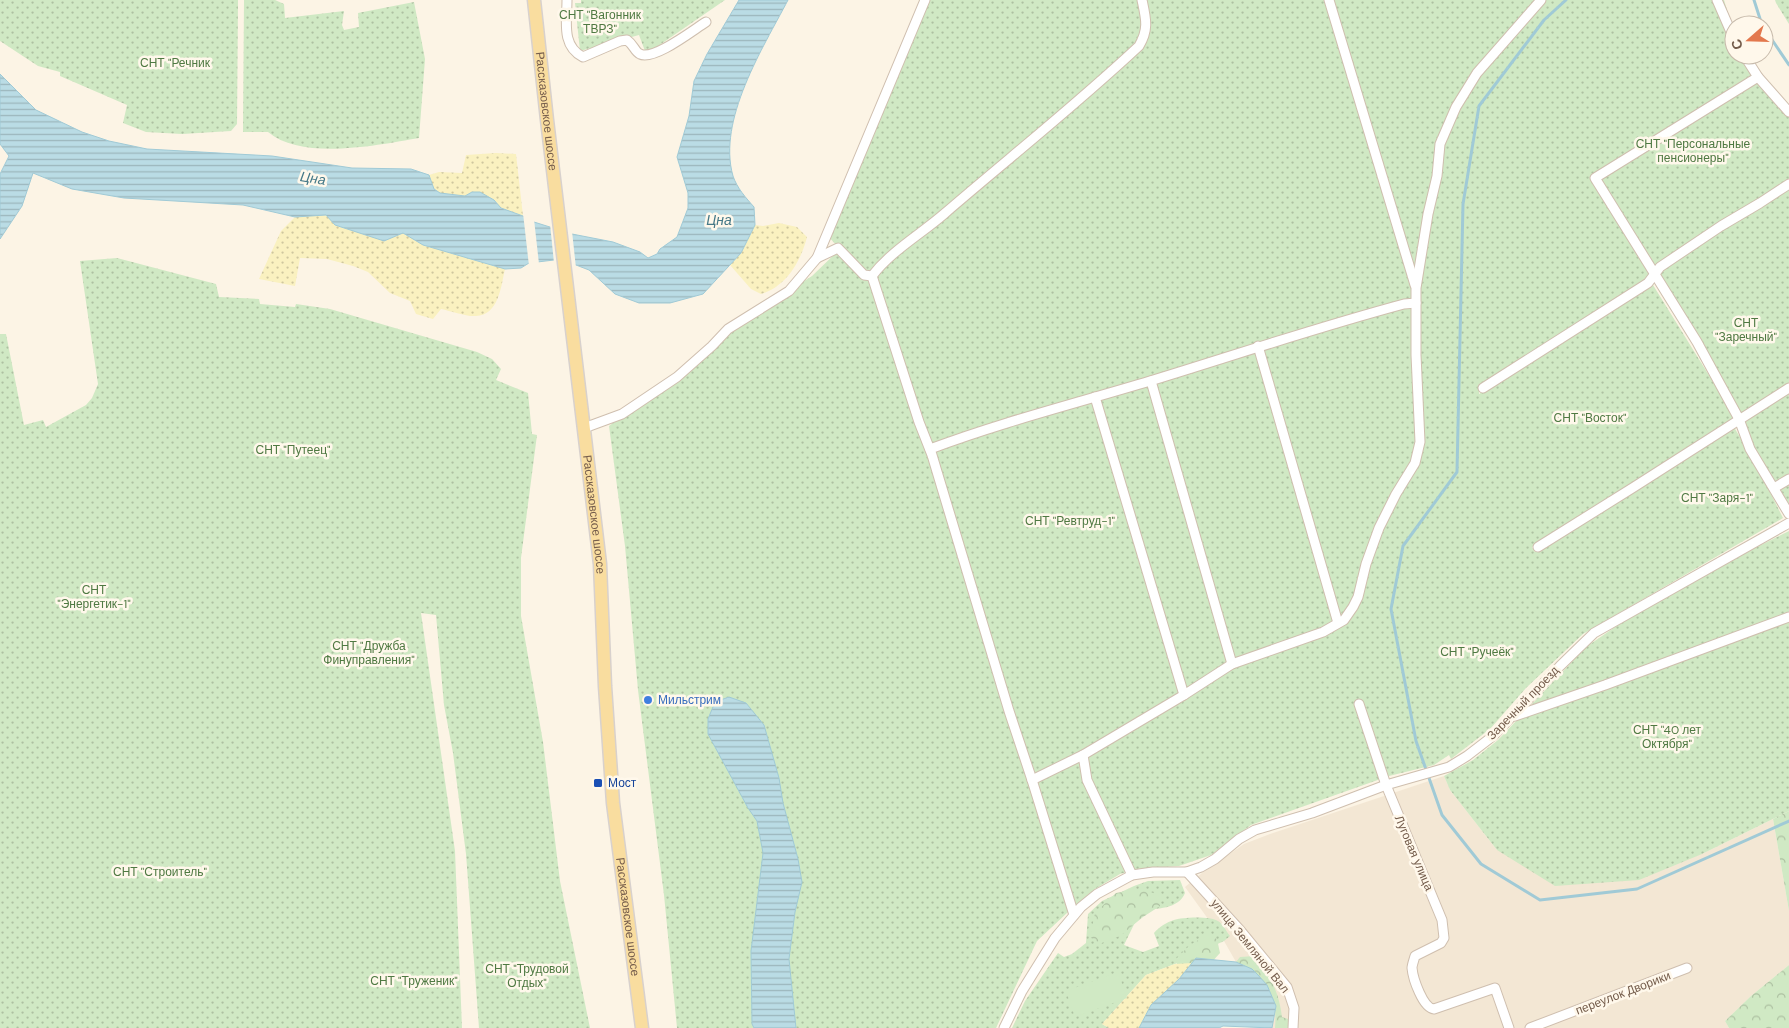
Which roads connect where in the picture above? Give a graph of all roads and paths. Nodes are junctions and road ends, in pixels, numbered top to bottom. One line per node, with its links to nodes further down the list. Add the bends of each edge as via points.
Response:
1 (534, 0): 25 (main road, Рассказовское шоссе)
2 (567, 0): 9 (street, via 568,44 583,57 626,40 641,55 649,56)
3 (925, 0): 14 (street)
4 (1142, 0): 16 (street, via 1146,22 1145,36 1139,46 1078,102 878,267)
5 (1329, 0): 17 (street)
6 (1541, 0): 17 (street, via 1477,73 1456,107 1440,144)
7 (1717, 0): 8 (street)
8 (1724, 16)
9 (706, 22)
10 (1750, 65): 11 (street)
11 (1758, 77): 12 (street); 15 (street, via 1595,178)
12 (1789, 112)
13 (1789, 184): 15 (street, via 1660,267)
14 (817, 258): 16 (street, via 838,248 864,275); 25 (street, via 789,291 728,328 677,376 622,414)
15 (1655, 275): 21 (street, via 1648,283); 24 (street, via 1697,342)
16 (872, 276): 26 (street)
17 (1416, 288): 18 (street)
18 (1416, 303): 19 (street); 33 (street, via 1420,442 1415,463 1379,528 1358,597 1349,614)
19 (1258, 346): 20 (street); 33 (street)
20 (1151, 381): 23 (street); 34 (street)
21 (1482, 388)
22 (1789, 388): 24 (street)
23 (1095, 397): 26 (street); 35 (street)
24 (1739, 419): 28 (street, via 1750,449); 31 (street)
25 (584, 428): 45 (main road, Рассказовское шоссе, via 600,564 614,803)
26 (930, 449): 39 (street)
27 (1789, 479): 28 (street)
28 (1774, 488): 29 (street)
29 (1789, 514)
30 (1789, 523): 37 (street, Заречный проезд, via 1594,633)
31 (1538, 547)
32 (1789, 617): 37 (street)
33 (1338, 623): 34 (street, via 1323,632)
34 (1232, 664): 35 (street)
35 (1184, 695): 38 (street)
36 (1360, 704): 40 (street, Луговая улица)
37 (1513, 717): 40 (street, Заречный проезд, via 1493,736 1449,767)
38 (1083, 755): 39 (street); 42 (street, via 1087,780)
39 (1032, 780): 43 (street)
40 (1386, 785): 41 (street, Заречный проезд, via 1255,830 1215,860); 48 (street, Луговая улица, via 1442,920 1444,938 1415,956 1412,968 1426,1005 1434,1009 1444,1007 1495,988)
41 (1187, 872): 42 (street); 47 (street, улица Земляной Вал, via 1287,987 1294,1008)
42 (1132, 875): 43 (street, via 1097,894)
43 (1074, 915): 46 (street, via 1039,962)
44 (1687, 968): 49 (street, переулок Дворики)
45 (642, 1028)
46 (1004, 1028)
47 (1294, 1028)
48 (1509, 1028)
49 (1530, 1028)

